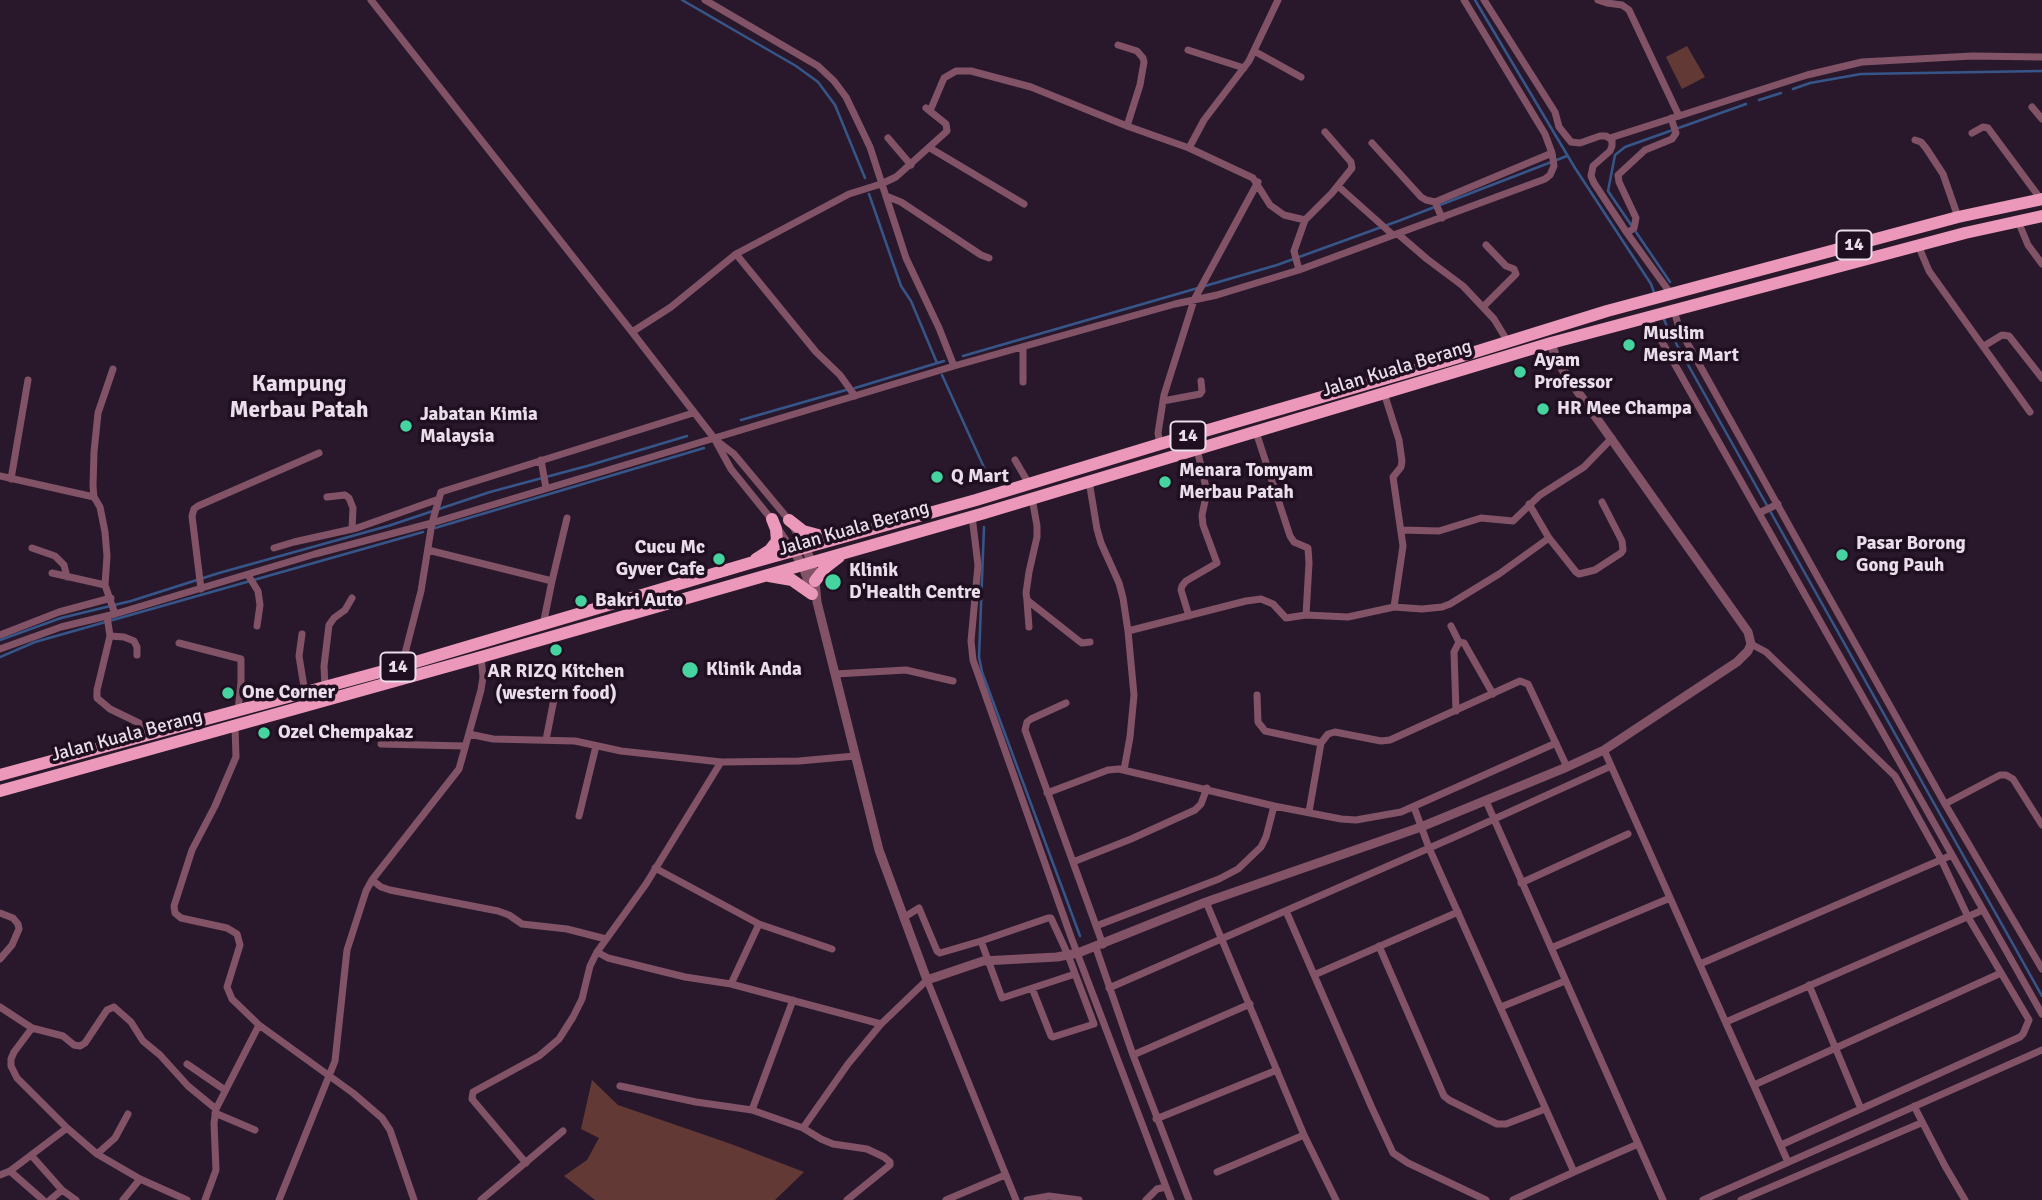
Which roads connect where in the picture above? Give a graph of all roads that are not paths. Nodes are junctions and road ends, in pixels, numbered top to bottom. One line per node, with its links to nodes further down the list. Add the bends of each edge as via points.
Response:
1 (371, 0): 55 (street)
2 (705, 0): 31 (street, via 818,66 834,81 870,147)
3 (1278, 0): 10 (street)
4 (1465, 0): 20 (street)
5 (1495, 0): 7 (street)
6 (1598, 0): 16 (street, via 1629,10)
7 (1485, 2): 18 (street, via 1555,112)
8 (1118, 45): 17 (street, via 1137,51 1144,62)
9 (1188, 50): 12 (street)
10 (1255, 51): 12 (street); 13 (street)
11 (2042, 58): 16 (street, via 1972,56 1862,62 1807,75)
12 (1244, 68): 27 (street, via 1203,120)
13 (1301, 77)
14 (2032, 107): 15 (street)
15 (2042, 119)
16 (1675, 123): 23 (street); 43 (street, via 1672,139 1645,150 1618,175 1635,213)
17 (1127, 126): 26 (street, via 1052,94 956,71 944,78 928,110 947,127); 27 (street)
18 (1558, 127): 20 (street); 23 (street, via 1571,142 1600,135)
19 (1325, 132): 32 (street, via 1352,165)
20 (1547, 133): 28 (street)
21 (1972, 133): 33 (street, via 1988,128)
22 (888, 138): 29 (street)
23 (1610, 138): 43 (street, via 1611,149 1593,166 1591,176)
24 (1915, 140): 39 (street, via 1943,174)
25 (1372, 143): 35 (street, via 1421,197)
26 (930, 148): 29 (street); 36 (street)
27 (1189, 148): 30 (street)
28 (1553, 153): 35 (street); 37 (street, via 1554,166 1545,179)
29 (911, 165): 31 (street)
30 (1258, 183): 40 (street, via 1270,205 1284,215); 51 (street)
31 (881, 184): 34 (street); 46 (street, via 849,194)
32 (1338, 186): 40 (street); 42 (street)
33 (2040, 195): 39 (highway, Jalan Kuala Berang / 14)
34 (886, 196): 47 (street); 60 (street, via 905,258)
35 (1436, 203): 37 (street)
36 (1024, 204)
37 (1442, 215): 42 (street)
38 (2042, 216): 41 (highway, Jalan Kuala Berang / 14)
39 (1958, 217): 50 (highway, Jalan Kuala Berang / 14)
40 (1305, 220): 49 (street, via 1294,251)
41 (2018, 221): 45 (highway, Jalan Kuala Berang / 14); 48 (street)
42 (1390, 231): 49 (street); 52 (street, via 1463,286)
43 (1630, 231): 50 (street)
44 (1486, 245): 52 (street, via 1516,274)
45 (1918, 245): 53 (highway, Jalan Kuala Berang / 14); 59 (street, via 1929,271)
46 (736, 254): 55 (street); 69 (street)
47 (989, 258)
48 (2042, 264)
49 (1298, 268): 51 (street)
50 (1668, 294): 56 (highway, Jalan Kuala Berang / 14)
51 (1195, 298): 58 (street); 70 (street)
52 (1483, 307): 56 (street)
53 (1673, 310): 54 (highway, Jalan Kuala Berang / 14); 92 (street)
54 (1651, 316): 57 (highway, Jalan Kuala Berang / 14); 93 (street)
55 (632, 332): 72 (street)
56 (1508, 342): 64 (highway, Jalan Kuala Berang / 14)
57 (1551, 343): 67 (highway, Jalan Kuala Berang / 14); 75 (street, via 1566,375)
58 (1023, 346): 60 (street); 65 (street)
59 (1984, 346): 62 (street, via 2007,334); 71 (street)
60 (954, 366): 69 (street)
61 (113, 369): 87 (street, via 97,421)
62 (2042, 378)
63 (28, 380): 82 (street)
64 (1377, 381): 67 (highway, via 1392,382); 76 (highway, Jalan Kuala Berang / 14)
65 (1023, 382)
66 (1201, 382): 70 (street, via 1200,394)
67 (1398, 389): 68 (highway, Jalan Kuala Berang / 14)
68 (1384, 393): 73 (highway, Jalan Kuala Berang / 14); 99 (street, via 1402,452 1402,464 1392,481)
69 (855, 396): 74 (street)
70 (1163, 401): 76 (street)
71 (2030, 412)
72 (693, 413): 74 (street); 79 (street)
73 (1256, 432): 77 (highway, Jalan Kuala Berang / 14); 124 (street, via 1290,537 1307,548)
74 (714, 438): 85 (street); 97 (street, via 731,469); 98 (street, via 734,454)
75 (1612, 438): 91 (street, via 1584,467); 136 (street, via 1748,632)
76 (1160, 444): 84 (highway, Jalan Kuala Berang / 14)
77 (1197, 449): 83 (highway, Jalan Kuala Berang / 14); 123 (street, via 1207,492 1203,525 1217,563 1182,586)
78 (319, 453): 117 (street, via 196,508 192,516)
79 (541, 460): 85 (street); 89 (street, via 444,491)
80 (1015, 460): 84 (street)
81 (0, 476): 82 (street)
82 (10, 479): 87 (street)
83 (1089, 481): 88 (highway, Jalan Kuala Berang / 14); 130 (street, via 1097,529 1123,598)
84 (1029, 484): 103 (highway, Jalan Kuala Berang / 14)
85 (545, 486): 96 (street)
86 (327, 496): 100 (street, via 349,498)
87 (94, 497): 116 (street, via 106,531)
88 (1032, 498): 94 (highway, Jalan Kuala Berang / 14); 121 (street, via 1037,537)
89 (438, 501): 96 (street); 100 (street)
90 (1602, 502): 101 (street, via 1624,546 1621,553 1595,570 1579,574)
91 (1529, 504): 99 (street, via 1511,521 1480,518 1438,531); 101 (street)
92 (1776, 505): 93 (street); 174 (street)
93 (1761, 512): 184 (street)
94 (972, 516): 107 (highway, Jalan Kuala Berang / 14); 208 (street, via 978,565 973,660)
95 (567, 518): 115 (street)
96 (433, 519): 100 (street); 106 (street)
97 (772, 519): 109 (street); 110 (highway, via 777,541)
98 (789, 520): 103 (highway, via 803,531); 109 (street)
99 (1401, 530): 122 (street, via 1403,552)
100 (358, 534): 102 (street); 108 (street)
101 (1549, 538): 122 (street, via 1450,604)
102 (313, 540): 105 (street); 108 (street)
103 (838, 540): 109 (highway, Jalan Kuala Berang / 14)
104 (32, 548): 113 (street, via 55,556)
105 (274, 548)
106 (428, 550): 115 (street); 140 (street)
107 (852, 551): 109 (highway, Jalan Kuala Berang / 14); 118 (highway, via 831,562)
108 (315, 553): 114 (street)
109 (803, 556): 110 (highway, Jalan Kuala Berang / 14); 112 (highway, Jalan Kuala Berang / 14); 118 (street)
110 (750, 563): 126 (highway, Jalan Kuala Berang / 14)
111 (52, 573): 113 (street)
112 (760, 576): 118 (highway, via 792,580); 139 (highway, Jalan Kuala Berang / 14)
113 (68, 578): 116 (street)
114 (251, 579): 117 (street); 127 (street, via 260,605)
115 (552, 581): 126 (street)
116 (105, 585): 120 (street)
117 (201, 586): 125 (street)
118 (815, 592): 141 (street)
119 (352, 597): 143 (street, via 329,625)
120 (111, 600): 125 (street); 132 (street, via 59,611)
121 (1027, 600): 129 (street); 133 (street, via 1079,641)
122 (1394, 607): 124 (street, via 1348,617)
123 (1189, 615): 124 (street, via 1261,599 1286,618); 130 (street)
124 (1306, 615)
125 (110, 621): 137 (street, via 61,627); 138 (street, via 124,638 134,641); 153 (street, via 97,698)
126 (542, 625): 140 (highway, Jalan Kuala Berang / 14)
127 (257, 626)
128 (1451, 626): 134 (street)
129 (1029, 627)
130 (1128, 631): 167 (street, via 1134,695)
131 (302, 634): 144 (street, via 299,656)
132 (0, 635)
133 (1090, 642)
134 (1459, 642): 146 (street, via 1464,643); 149 (street, via 1454,652)
135 (179, 643): 150 (street, via 241,659)
136 (1751, 645): 161 (street, via 1744,657); 185 (street, via 1766,652 1895,776)
137 (0, 649)
138 (137, 655)
139 (481, 657): 151 (highway, Jalan Kuala Berang / 14); 152 (street, via 481,690)
140 (402, 666): 143 (highway, Jalan Kuala Berang / 14)
141 (835, 674): 142 (street, via 898,670); 162 (street)
142 (953, 681)
143 (325, 687): 144 (highway, Jalan Kuala Berang / 14)
144 (305, 693): 150 (highway, Jalan Kuala Berang / 14)
145 (555, 694): 154 (street)
146 (1493, 694): 149 (street); 156 (street, via 1526,682)
147 (1257, 695): 155 (street, via 1258,722 1265,730)
148 (1066, 703): 172 (street, via 1025,726)
149 (1456, 711): 155 (street, via 1390,740 1335,732)
150 (238, 712): 153 (highway, Jalan Kuala Berang / 14)
151 (235, 726): 160 (highway, Jalan Kuala Berang / 14); 229 (street, via 237,751 232,769 192,850 174,906 181,918 237,934 240,946 227,987 232,999)
152 (469, 734): 154 (street, via 493,740); 158 (street)
153 (151, 735): 160 (highway, via 152,743); 166 (highway, Jalan Kuala Berang / 14)
154 (546, 740): 159 (street)
155 (1321, 743): 177 (street)
156 (1556, 743): 165 (street); 176 (street)
157 (381, 744): 158 (street)
158 (464, 746): 188 (street, via 453,777)
159 (596, 746): 163 (street); 178 (street)
160 (161, 747): 168 (highway, Jalan Kuala Berang / 14)
161 (1604, 750): 164 (street); 165 (street)
162 (855, 755): 163 (street); 197 (street, via 879,850)
163 (721, 762): 187 (street)
164 (1611, 766): 179 (street); 190 (street)
165 (1567, 767): 173 (street)
166 (20, 770): 168 (highway, via 63,764); 169 (highway, Jalan Kuala Berang / 14)
167 (1124, 770): 170 (street); 172 (street, via 1108,770)
168 (74, 771): 171 (highway, Jalan Kuala Berang / 14)
169 (0, 775)
170 (1207, 788): 175 (street); 186 (street, via 1195,810)
171 (0, 791)
172 (1048, 793): 186 (street)
173 (1486, 801): 179 (street); 181 (street)
174 (1945, 804): 180 (street, via 2006,775); 212 (street)
175 (1274, 806): 177 (street); 199 (street, via 1261,847 1238,869)
176 (1413, 807): 177 (street, via 1349,820); 181 (street)
177 (1309, 812)
178 (579, 816)
179 (1493, 820): 183 (street); 189 (street)
180 (2042, 825)
181 (1421, 827): 183 (street); 191 (street)
182 (1628, 834): 189 (street)
183 (1429, 848): 193 (street); 194 (street)
184 (1952, 855): 185 (street); 192 (street)
185 (1941, 859): 196 (street); 211 (street)
186 (1073, 862): 199 (street)
187 (656, 868): 198 (street); 201 (street)
188 (372, 880): 201 (street, via 391,890); 236 (street, via 347,950 335,1061)
189 (1521, 883): 205 (street)
190 (1670, 898): 205 (street); 211 (street)
191 (1206, 902): 200 (street); 203 (street)
192 (1983, 910): 196 (street); 226 (street)
193 (1286, 911): 200 (street); 215 (street)
194 (1458, 912): 204 (street); 225 (street)
195 (0, 913): 209 (street, via 13,918 19,929)
196 (1968, 916): 213 (street); 219 (street)
197 (903, 918): 202 (street, via 919,908 939,952); 216 (street)
198 (758, 924): 206 (street); 218 (street)
199 (1096, 926): 203 (street)
200 (1221, 938): 221 (street); 223 (street)
201 (606, 939): 207 (street)
202 (981, 941): 208 (street, via 1048,918); 210 (street)
203 (1099, 946): 208 (street); 221 (street)
204 (1379, 946): 215 (street); 242 (street, via 1444,1096 1497,1124)
205 (1551, 948): 217 (street)
206 (832, 949)
207 (597, 952): 218 (street, via 685,977); 258 (street, via 582,999 559,1039 539,1056 473,1092 472,1099)
208 (1073, 954): 210 (street); 214 (street); 265 (street)
209 (0, 959)
210 (987, 960): 216 (street); 220 (street, via 1002,998)
211 (1700, 964): 227 (street)
212 (2042, 969)
213 (2001, 973): 231 (street); 241 (street, via 2029,1020 2023,1034)
214 (1075, 974): 220 (street); 220 (street, via 1094,1024 1056,1038 1051,1036)
215 (1314, 975): 285 (street, via 1393,1153)
216 (927, 980): 228 (street); 263 (street)
217 (1565, 981): 225 (street); 253 (street)
218 (731, 984): 222 (street)
219 (1809, 985): 227 (street); 231 (street)
220 (1032, 988)
221 (1109, 988): 233 (street)
222 (793, 1000): 228 (street); 243 (street)
223 (1250, 1004): 233 (street); 235 (street)
224 (0, 1007): 230 (street)
225 (1501, 1007): 242 (street)
226 (2042, 1014)
227 (1726, 1022): 237 (street)
228 (881, 1024): 249 (street)
229 (259, 1025): 236 (street); 239 (street)
230 (32, 1028): 244 (street, via 80,1046 114,1007); 248 (street, via 11,1059 13,1073)
231 (1835, 1048): 237 (street); 241 (street)
232 (2042, 1049): 240 (street)
233 (1133, 1055): 246 (street)
234 (187, 1064): 239 (street)
235 (1277, 1070): 246 (street); 252 (street)
236 (329, 1076): 273 (street); 274 (street, via 382,1118)
237 (1754, 1085): 254 (street)
238 (620, 1086): 243 (street)
239 (225, 1090): 244 (street)
240 (1914, 1106): 247 (street); 257 (street)
241 (1861, 1108): 254 (street)
242 (1545, 1109): 261 (street)
243 (752, 1110): 249 (street)
244 (215, 1111): 250 (street); 272 (street, via 216,1170)
245 (128, 1114): 256 (street, via 115,1138)
246 (1157, 1119): 283 (street)
247 (1921, 1123): 289 (street); 290 (street)
248 (67, 1128): 255 (street); 256 (street)
249 (803, 1128): 276 (street, via 833,1144 867,1149 891,1162)
250 (256, 1130)
251 (563, 1131): 258 (street)
252 (1304, 1135): 260 (street); 284 (street)
253 (1638, 1144): 261 (street); 287 (street)
254 (1781, 1145): 257 (street)
255 (31, 1154): 259 (street); 266 (street)
256 (97, 1154): 264 (street)
257 (1788, 1162): 288 (street)
258 (526, 1163): 275 (street)
259 (10, 1171): 262 (street); 267 (street)
260 (1217, 1172)
261 (1574, 1172): 286 (street)
262 (0, 1175)
263 (1005, 1175): 277 (street); 278 (street)
264 (140, 1179): 270 (street); 271 (street)
265 (1166, 1187): 281 (street); 282 (street)
266 (62, 1190): 268 (street); 269 (street)
267 (43, 1200)
268 (50, 1200)
269 (76, 1200)
270 (123, 1200)
271 (187, 1200)
272 (205, 1200)
273 (279, 1200)
274 (414, 1200)
275 (481, 1200)
276 (847, 1200)
277 (946, 1200)
278 (1016, 1200)
279 (1027, 1200): 280 (street, via 1049,1196)
280 (1079, 1200)
281 (1146, 1200)
282 (1171, 1200)
283 (1189, 1200)
284 (1336, 1200)
285 (1486, 1200)
286 (1513, 1200)
287 (1663, 1200)
288 (1703, 1200)
289 (1741, 1200)
290 (1965, 1200)

